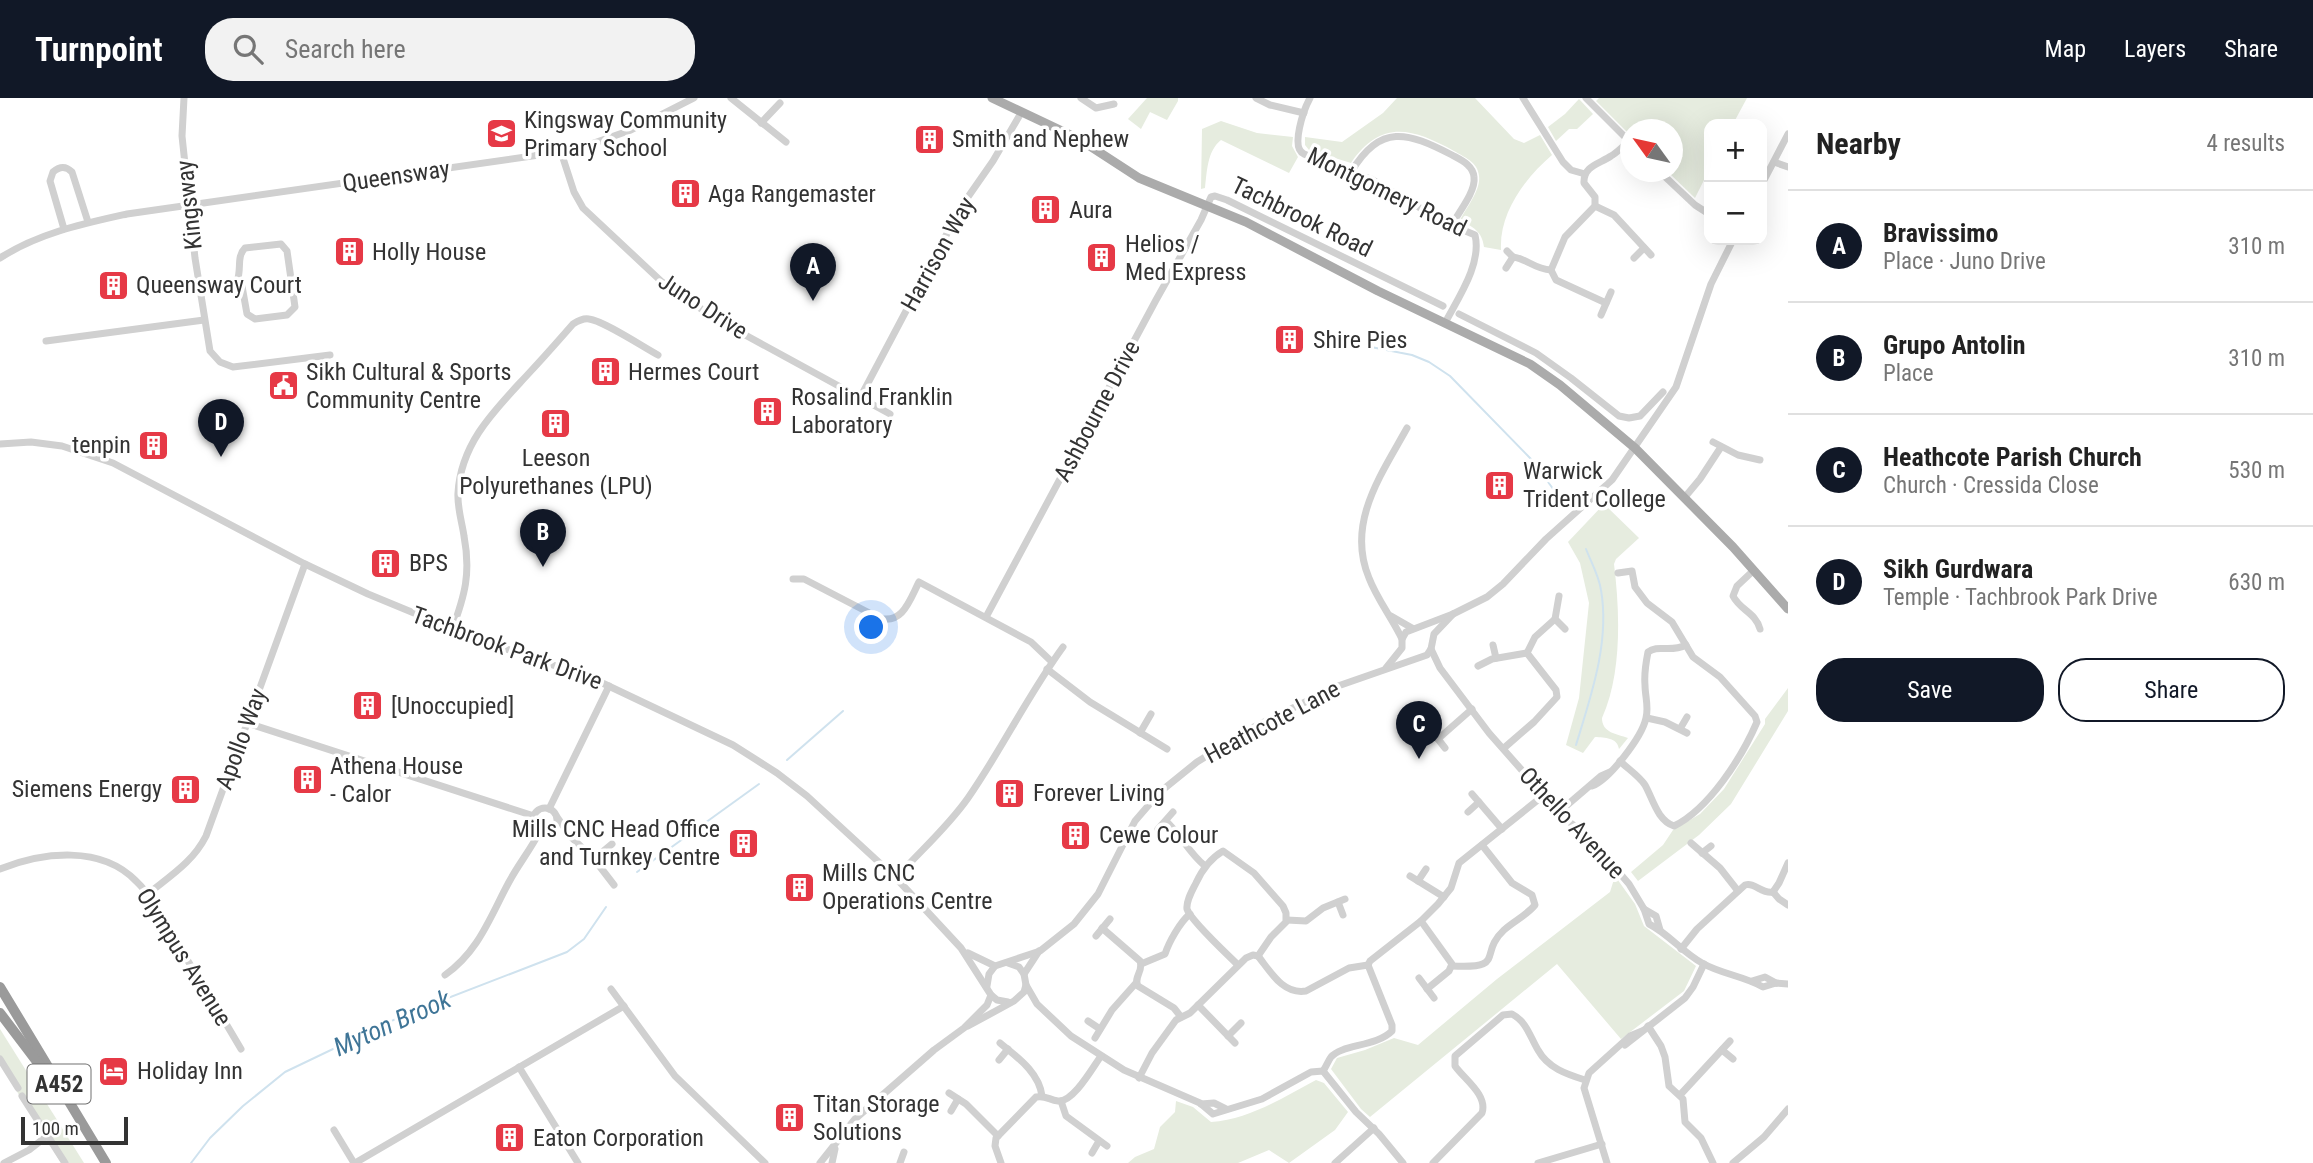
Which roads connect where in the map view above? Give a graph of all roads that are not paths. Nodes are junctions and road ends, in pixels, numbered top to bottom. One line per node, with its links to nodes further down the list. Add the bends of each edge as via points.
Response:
1 (184, 98): 26 (street, Kingsway, via 181,130)
2 (694, 98): 19 (street, Queensway, via 609,139)
3 (731, 98): 14 (street)
4 (992, 98): 12 (main road, Tachbrook Road)
5 (1080, 98): 11 (street, via 1096,108)
6 (1256, 98): 13 (street)
7 (1310, 98): 13 (street, Montgomery Road)
8 (1523, 98): 23 (street, via 1563,162)
9 (1586, 98): 15 (street)
10 (780, 103): 14 (street)
11 (1114, 104)
12 (1021, 113): 27 (main road, Tachbrook Road, via 1079,139 1139,178); 57 (street, Harrison Way, via 961,208)
13 (1304, 113): 22 (street, Montgomery Road, via 1297,142 1300,152)
14 (761, 123): 17 (street)
15 (1620, 132)
16 (1788, 134): 20 (street)
17 (786, 142)
18 (1620, 150): 23 (street)
19 (561, 152): 26 (street, Queensway); 57 (street, Juno Drive, via 583,208 662,282 716,319)
20 (1774, 162): 21 (street); 25 (street)
21 (1788, 167)
22 (1351, 172): 31 (street, Montgomery Road); 31 (street, via 1370,147 1397,136 1420,139 1455,157 1471,167 1474,182)
23 (1585, 174): 28 (street, via 1584,183 1595,197)
24 (1671, 182): 29 (street)
25 (1763, 182)
26 (189, 204): 30 (street, Queensway); 42 (street, Kingsway)
27 (1208, 205): 40 (street, Tachbrook Road, via 1213,196 1227,200); 43 (main road, Tachbrook Road); 75 (street, Ashbourne Drive)
28 (1595, 206): 34 (street, via 1615,215); 39 (street, via 1565,237)
29 (1704, 211)
30 (88, 222): 32 (street, Queensway); 32 (street, via 72,172 60,168 50,181)
31 (1451, 226): 50 (street, Montgomery Road, via 1473,233 1476,242 1472,268)
32 (64, 229): 36 (street, Queensway)
33 (1730, 245): 63 (street, via 1711,284 1676,387)
34 (1644, 248): 35 (street); 37 (street)
35 (1651, 255)
36 (0, 258)
37 (1634, 258)
38 (1506, 268): 39 (street, via 1510,254 1536,268)
39 (1551, 270): 45 (street, via 1556,280)
40 (1384, 278): 43 (street, Tachbrook Road); 46 (street, Tachbrook Road)
41 (237, 281): 41 (street, via 252,318 287,315 295,307 288,251 281,244 242,250); 42 (street)
42 (199, 286): 49 (street, Kingsway)
43 (1377, 291): 50 (main road, Tachbrook Road)
44 (1611, 292): 45 (street)
45 (1606, 303): 48 (street)
46 (1437, 306)
47 (1459, 314): 52 (street)
48 (1601, 315)
49 (204, 320): 51 (street); 53 (street, Kingsway, via 210,352 228,366)
50 (1445, 323): 55 (main road, Tachbrook Road)
51 (46, 341)
52 (1522, 345): 55 (street); 56 (street, via 1616,415 1634,422)
53 (330, 355)
54 (658, 355): 81 (street, via 599,323 580,320 486,419 465,457 459,481 467,578)
55 (1516, 356): 63 (main road, Tachbrook Road, via 1561,386)
56 (1663, 392)
57 (860, 398): 58 (street, Juno Drive)
58 (890, 414)
59 (1407, 428): 74 (street, via 1368,501 1361,532 1369,579)
60 (1713, 442): 62 (street)
61 (0, 444): 66 (street, Tachbrook Park Drive, via 62,446 113,463)
62 (1721, 447): 64 (street); 65 (street)
63 (1635, 448): 65 (main road, Tachbrook Road); 73 (street, via 1606,487 1503,584 1480,602)
64 (1760, 460)
65 (1685, 497): 67 (main road, Tachbrook Road)
66 (304, 564): 81 (street, Tachbrook Park Drive); 100 (street, Apollo Way)
67 (1754, 570): 71 (main road, Tachbrook Road); 77 (street, via 1733,596)
68 (1618, 573): 85 (street, via 1631,567 1637,591 1672,622)
69 (793, 579): 75 (street, via 804,579 886,620 901,614 919,582)
70 (1559, 596): 76 (street)
71 (1788, 609)
72 (1765, 612): 77 (street)
73 (1453, 614): 78 (street); 82 (street)
74 (1391, 615): 78 (street); 83 (street)
75 (986, 617): 91 (street, via 1031,642)
76 (1555, 619): 79 (street); 88 (street, via 1535,637)
77 (1757, 620): 80 (street)
78 (1414, 628): 82 (street, via 1428,632); 83 (street, via 1406,632)
79 (1565, 629)
80 (1760, 629)
81 (452, 630): 95 (street, Tachbrook Park Drive)
82 (1432, 640): 87 (street)
83 (1402, 643): 89 (street, via 1405,654); 94 (street)
84 (1493, 645): 90 (street)
85 (1686, 645): 99 (street, via 1648,652); 109 (street, via 1697,661 1717,674 1740,699 1757,725 1713,792 1674,826 1659,812 1641,780)
86 (1063, 647): 91 (street)
87 (1431, 649): 89 (street, Heathcote Lane); 93 (street, Othello Avenue)
88 (1527, 653): 90 (street); 107 (street, via 1557,697)
89 (1419, 658): 93 (street, Othello Avenue); 94 (street, Heathcote Lane)
90 (1496, 658): 92 (street)
91 (1049, 666): 103 (street, via 1090,702); 136 (street, via 968,798)
92 (1478, 666)
93 (1440, 668): 96 (street, Othello Avenue)
94 (1385, 669): 153 (street, Heathcote Lane, via 1254,727 1184,772 1135,821 1082,915)
95 (609, 686): 113 (street); 136 (street, Tachbrook Park Drive, via 764,764 820,807)
96 (1472, 709): 105 (street); 107 (street, Othello Avenue)
97 (1151, 715): 103 (street)
98 (1687, 717): 101 (street)
99 (1647, 718): 101 (street); 109 (street)
100 (247, 723): 117 (street); 141 (street, Apollo Way, via 202,844 187,863)
101 (1679, 729): 104 (street)
102 (1430, 730): 105 (street)
103 (1140, 733): 108 (street)
104 (1687, 733)
105 (1438, 739): 106 (street)
106 (1446, 748)
107 (1504, 748): 111 (street, Othello Avenue)
108 (1167, 749)
109 (1620, 761): 116 (street)
110 (1472, 794): 112 (street)
111 (1544, 795): 116 (street, Othello Avenue); 121 (street)
112 (1479, 802): 115 (street); 121 (street)
113 (549, 808): 117 (street); 118 (street)
114 (1173, 812): 119 (street)
115 (1468, 812)
116 (1559, 812): 152 (street, Othello Avenue, via 1585,833 1629,884 1647,922)
117 (534, 816): 123 (street)
118 (557, 817): 122 (street); 124 (street)
119 (1166, 821): 120 (street); 132 (street)
120 (1158, 829)
121 (1502, 829): 127 (street)
122 (552, 830): 123 (street); 124 (street)
123 (540, 831): 163 (street, via 477,944)
124 (571, 837): 130 (street)
125 (1691, 843): 129 (street)
126 (612, 845): 130 (street)
127 (1482, 845): 142 (street, via 1457,865); 161 (street, via 1512,883 1532,895 1535,905 1503,930 1484,964)
128 (1711, 846): 129 (street)
129 (1702, 853): 139 (street)
130 (594, 859): 138 (street)
131 (1788, 863): 140 (street)
132 (1205, 866): 144 (street, via 1187,902); 147 (street, via 1226,851 1254,873 1283,906)
133 (0, 869): 141 (street, Olympus Avenue, via 66,855 91,857 126,872)
134 (1426, 869): 137 (street)
135 (1410, 876): 137 (street)
136 (896, 878): 151 (street, Tachbrook Park Drive)
137 (1418, 881): 142 (street)
138 (614, 885)
139 (1738, 891): 140 (street, via 1750,884); 152 (street)
140 (1773, 892): 143 (street)
141 (148, 894): 193 (street, Olympus Avenue)
142 (1444, 897): 148 (street)
143 (1788, 905)
144 (1190, 914): 156 (street, via 1164,954); 158 (street)
145 (1343, 915): 147 (street, via 1342,900 1306,921)
146 (1110, 919): 149 (street)
147 (1286, 920): 154 (street)
148 (1422, 922): 159 (street); 161 (street)
149 (1102, 928): 150 (street); 156 (street)
150 (1096, 936)
151 (961, 948): 160 (street, Tachbrook Park Drive); 169 (street, Tachbrook Park Drive)
152 (1681, 949): 157 (street, Othello Avenue)
153 (1040, 951): 155 (street, Heathcote Lane); 162 (street, Heathcote Lane)
154 (1258, 956): 158 (street, via 1249,956); 159 (street, via 1279,981 1300,992 1349,968)
155 (1008, 963): 160 (street); 162 (street)
156 (1142, 964): 165 (street)
157 (1704, 964): 166 (street, Othello Avenue, via 1766,988); 185 (street, via 1688,995)
158 (1238, 965): 178 (street)
159 (1368, 965): 201 (street, via 1392,1031 1334,1054)
160 (995, 967): 169 (street)
161 (1452, 967): 171 (street)
162 (1024, 974): 167 (street)
163 (445, 975)
164 (1419, 978): 171 (street)
165 (1136, 983): 181 (street); 186 (street)
166 (1788, 984)
167 (1026, 985): 173 (street); 177 (street)
168 (0, 987): 224 (highway, A452)
169 (987, 987): 172 (street)
170 (611, 989): 179 (street)
171 (1427, 989): 174 (street)
172 (991, 995): 175 (street); 184 (street)
173 (1020, 997): 175 (street); 177 (street)
174 (1434, 998)
175 (1008, 1002): 184 (street)
176 (0, 1004): 187 (highway)
177 (1037, 1004): 196 (street, via 1064,1031)
178 (1198, 1005): 181 (street); 188 (street)
179 (624, 1006): 200 (street); 230 (street, via 675,1076)
180 (0, 1013): 187 (highway, A452)
181 (1181, 1017): 202 (street)
182 (1088, 1021): 186 (street)
183 (1241, 1023): 188 (street)
184 (964, 1028): 219 (street, via 867,1108)
185 (1645, 1028): 203 (street, via 1630,1036); 206 (street, via 1661,1046 1669,1086)
186 (1100, 1029): 189 (street)
187 (16, 1034): 224 (highway, A452)
188 (1228, 1036): 192 (street)
189 (1094, 1038)
190 (1730, 1041): 195 (street)
191 (1000, 1043): 194 (street)
192 (1235, 1043)
193 (241, 1049)
194 (1008, 1049): 199 (street); 207 (street, via 1034,1076)
195 (1722, 1050): 198 (street); 206 (street)
196 (1101, 1056): 202 (street); 210 (street, via 1071,1096)
197 (0, 1059): 204 (street)
198 (1732, 1059)
199 (999, 1060)
200 (519, 1067): 228 (street); 229 (street)
201 (1323, 1072): 202 (street, via 1311,1072 1262,1099 1226,1109 1214,1103 1200,1104); 213 (street)
202 (1139, 1078)
203 (1585, 1080): 218 (street); 236 (street, via 1553,1067 1519,1018 1503,1015 1455,1056 1455,1066 1484,1107)
204 (18, 1088)
205 (949, 1093): 209 (street)
206 (1680, 1095): 239 (street, via 1685,1122 1701,1138)
207 (1042, 1096): 210 (street); 216 (street)
208 (22, 1097): 215 (street)
209 (958, 1099): 212 (street); 216 (street)
210 (1061, 1101): 217 (street, via 1066,1116)
211 (1788, 1109): 240 (street, via 1764,1138)
212 (951, 1111)
213 (1374, 1128): 234 (street); 235 (street)
214 (334, 1130): 228 (street)
215 (47, 1136): 225 (street); 227 (street)
216 (998, 1136): 233 (street, via 995,1146)
217 (1099, 1141): 220 (street); 223 (street)
218 (1602, 1144): 237 (street); 238 (street)
219 (836, 1145): 231 (street); 232 (street)
220 (1107, 1146)
221 (0, 1152): 225 (street)
222 (904, 1152): 226 (street)
223 (1092, 1153)
224 (105, 1160)
225 (6, 1162)
226 (896, 1162)
227 (65, 1163)
228 (354, 1163)
229 (578, 1163)
230 (765, 1163)
231 (820, 1163)
232 (832, 1163)
233 (1002, 1163)
234 (1335, 1163)
235 (1403, 1163)
236 (1433, 1163)
237 (1538, 1163)
238 (1607, 1163)
239 (1713, 1163)
240 (1733, 1163)

